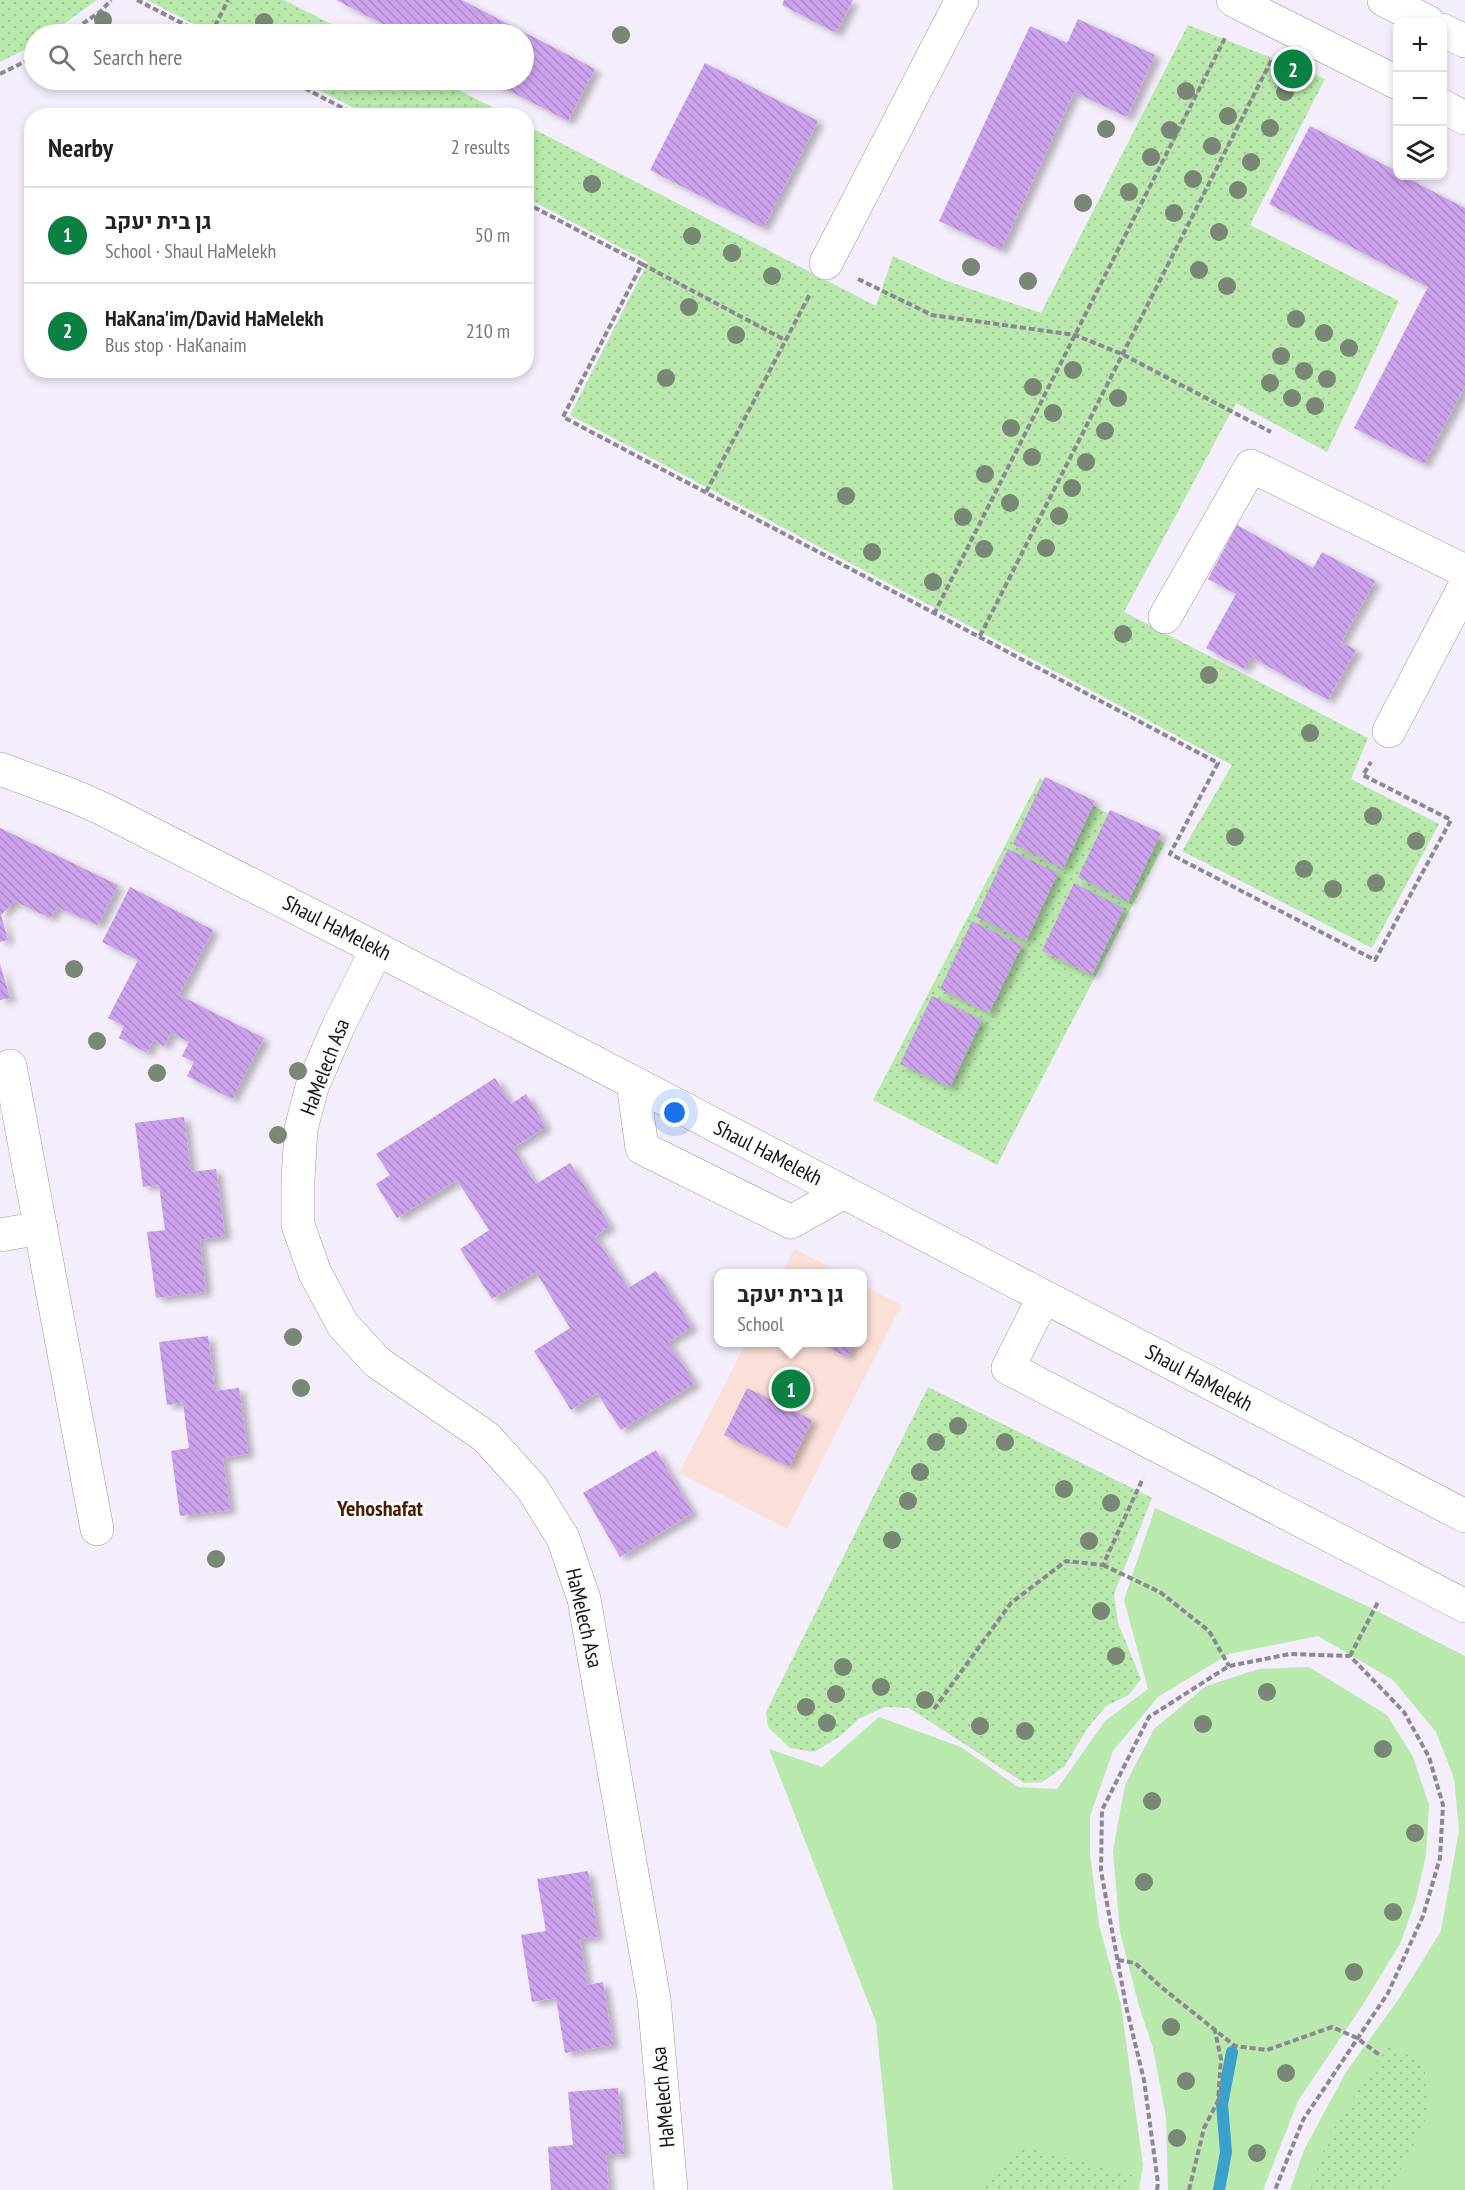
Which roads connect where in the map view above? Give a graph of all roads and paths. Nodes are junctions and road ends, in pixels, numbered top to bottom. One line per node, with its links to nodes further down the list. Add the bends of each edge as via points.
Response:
1 (111, 0): 8 (path)
2 (137, 0): 9 (path)
3 (228, 0): 10 (path)
4 (962, 0): 22 (street)
5 (1384, 0): 7 (street)
6 (1237, 2): 11 (street); 24 (path)
7 (1420, 18)
8 (82, 24)
9 (183, 24)
10 (216, 24)
11 (1287, 28): 16 (street); 26 (path)
12 (1447, 32): 13 (street)
13 (1465, 41)
14 (24, 62): 15 (path)
15 (0, 74)
16 (1393, 81)
17 (308, 90): 18 (path)
18 (343, 108)
19 (1447, 108): 20 (street)
20 (1465, 118)
21 (534, 207): 23 (path)
22 (826, 263): 24 (path, via 932,315); 25 (path)
23 (642, 264): 25 (path); 28 (path, via 563,417)
24 (1075, 335): 26 (path); 31 (path)
25 (785, 340): 28 (path)
26 (1122, 354): 27 (path); 33 (path)
27 (1278, 436)
28 (706, 492): 31 (path)
29 (1465, 571): 32 (street, via 1251,466)
30 (1465, 586): 34 (street)
31 (934, 614): 33 (path)
32 (1165, 617)
33 (980, 636): 34 (path, via 1218,763 1170,854 1375,960 1451,820 1363,775)
34 (1389, 731)
35 (0, 769): 37 (street, Shaul HaMelekh)
36 (0, 777): 37 (street, Shaul HaMelekh)
37 (35, 781): 38 (street, Shaul HaMelekh, via 103,809)
38 (377, 949): 40 (street, Shaul HaMelekh); 58 (street, HaMelech Asa, via 312,1087 301,1129 298,1225 315,1273 343,1325 377,1362 486,1437 532,1488 563,1538 584,1599 654,1999)
39 (10, 1066): 42 (street)
40 (633, 1083): 41 (street, Shaul HaMelekh); 41 (street, via 642,1148 791,1222)
41 (844, 1192): 44 (street, Shaul HaMelekh)
42 (41, 1228): 43 (street); 47 (street)
43 (0, 1235)
44 (1044, 1297): 45 (street, via 1008,1368); 46 (street, Shaul HaMelekh)
45 (1158, 1446): 48 (path); 49 (street)
46 (1465, 1516)
47 (97, 1529)
48 (1103, 1565): 52 (path, via 1160,1592 1201,1624); 53 (path, via 1066,1561 1011,1603)
49 (1394, 1569): 50 (street); 51 (path)
50 (1463, 1599)
51 (1350, 1656): 52 (path, via 1290,1654); 56 (path, via 1404,1712 1429,1757 1443,1805 1440,1858 1424,1916 1388,1993)
52 (1228, 1666): 54 (path, via 1149,1717 1102,1810 1101,1871)
53 (934, 1709)
54 (1118, 1960): 55 (path, via 1135,1963); 59 (path, via 1144,2080)
55 (1215, 2030): 56 (path, via 1235,2046 1267,2050 1332,2028); 60 (path, via 1221,2059 1218,2101 1204,2128)
56 (1357, 2037): 57 (path); 61 (path, via 1303,2120)
57 (1381, 2056)
58 (671, 2190)
59 (1157, 2190)
60 (1190, 2190)
61 (1275, 2190)

